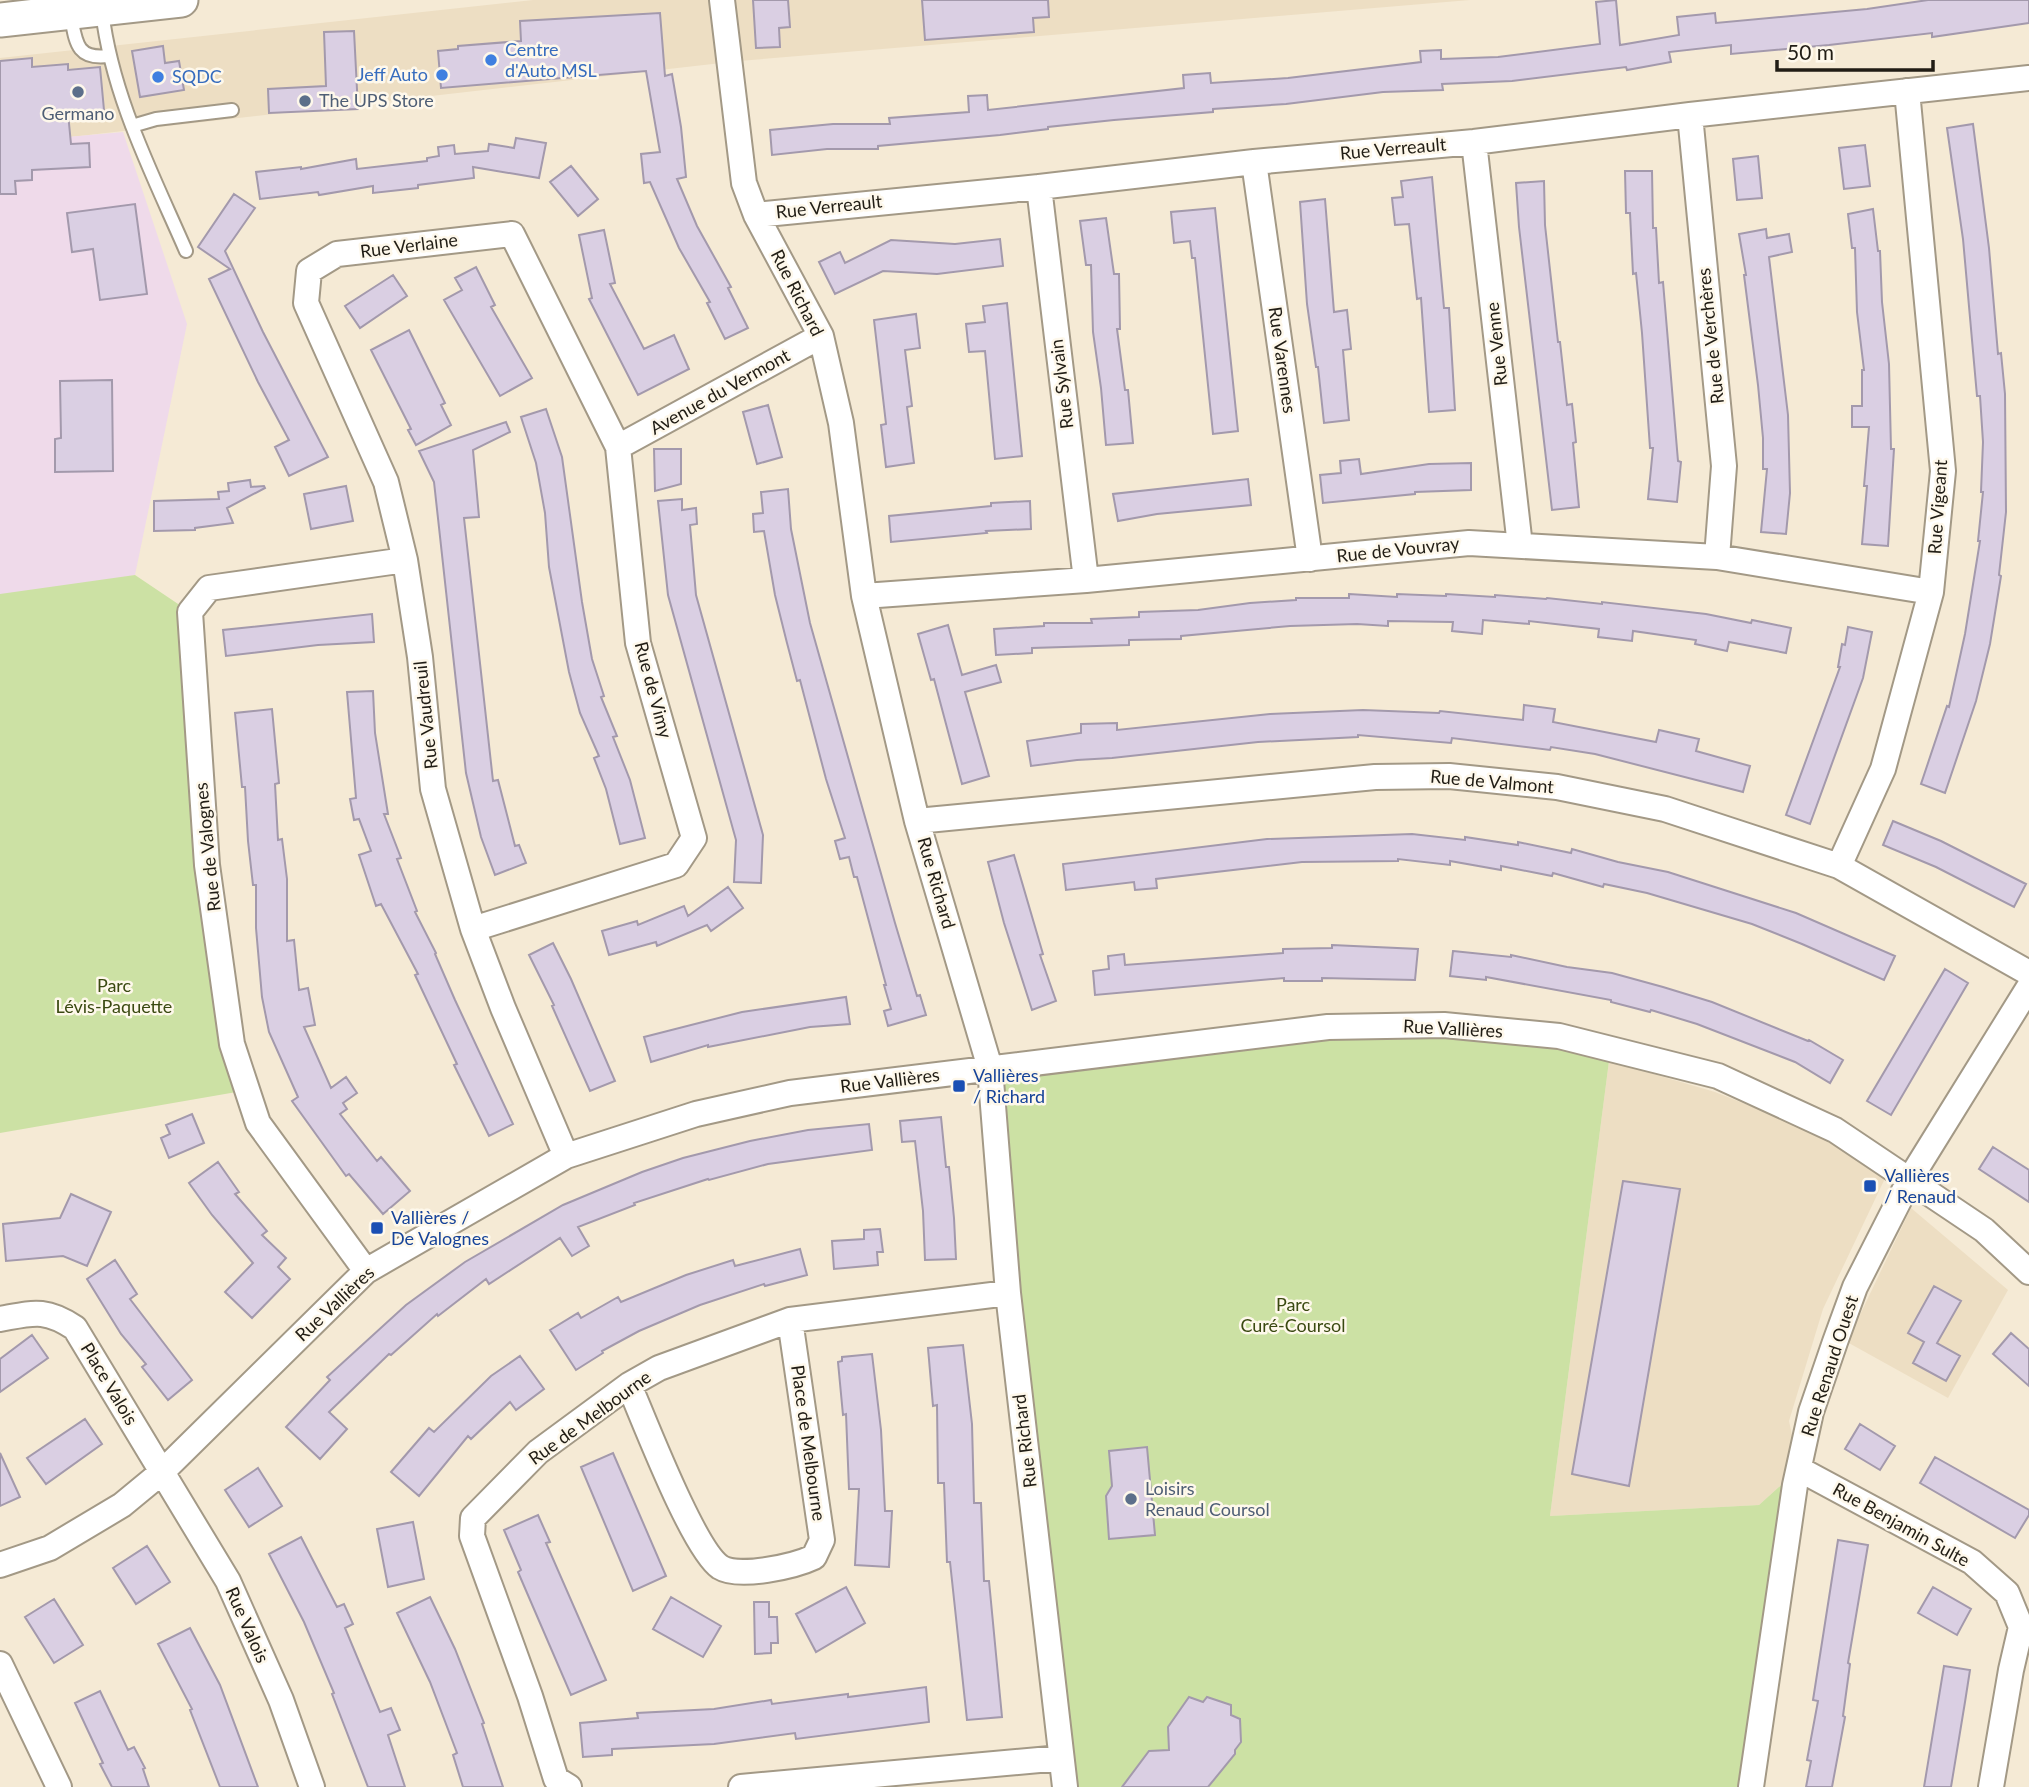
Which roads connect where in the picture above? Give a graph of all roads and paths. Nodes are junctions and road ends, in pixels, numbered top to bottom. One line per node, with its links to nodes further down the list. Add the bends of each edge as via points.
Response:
1 (181, 0): 3 (main road)
2 (722, 0): 14 (street, Rue Richard, via 742,174)
3 (86, 10): 4 (main road); 5 (lane); 5 (lane, via 80,50 87,55)
4 (16, 13)
5 (108, 55): 10 (lane)
6 (2029, 78): 7 (street, Rue Verreault)
7 (1908, 91): 9 (street, Rue Verreault); 25 (street, Rue Vigeant, via 1943,471)
8 (232, 110): 10 (lane)
9 (1690, 115): 11 (street, Rue Verreault); 21 (street, Rue de Verchères, via 1724,466)
10 (132, 126): 16 (lane)
11 (1474, 142): 12 (street, Rue Verreault); 20 (street, Rue Venne)
12 (1254, 162): 13 (street, Rue Verreault); 23 (street, Rue Varennes)
13 (1039, 187): 14 (street, Rue Verreault); 24 (street, Rue Sylvain)
14 (756, 215): 18 (street, Rue Richard)
15 (513, 234): 17 (street, Rue Verlaine, via 337,254); 19 (street, Rue de Vimy)
16 (186, 251)
17 (309, 271): 22 (street, Rue Vaudreuil, via 306,303 386,482)
18 (821, 336): 19 (street, Avenue du Vermont); 26 (street, Rue Richard, via 841,423)
19 (618, 447): 29 (street, Rue de Vimy, via 638,643 694,838 676,865)
20 (1520, 546): 21 (street, Rue de Vouvray); 23 (street, Rue de Vouvray, via 1469,544)
21 (1717, 557): 25 (street, Rue de Vouvray)
22 (405, 559): 29 (street, Rue Vaudreuil, via 433,789); 35 (street, Rue de Valognes, via 209,588 190,612 207,864 232,1044 258,1123)
23 (1310, 559): 24 (street, Rue de Vouvray)
24 (1086, 580): 26 (street, Rue de Vouvray)
25 (1931, 592): 28 (street, Rue Vigeant, via 1883,769)
26 (864, 596): 27 (street, Rue Richard)
27 (918, 821): 28 (street, Rue de Valmont, via 1375,777 1449,776 1557,787 1665,809); 32 (street, Rue Richard)
28 (1839, 866): 30 (street, Rue de Valmont)
29 (473, 929): 33 (street, Rue Vaudreuil)
30 (2029, 973)
31 (2029, 987): 34 (street, Rue Renaud Ouest)
32 (990, 1069): 33 (street, Rue Vallières, via 790,1093 696,1114); 34 (street, Rue Vallières, via 1328,1027 1444,1025 1559,1036 1718,1076 1835,1130); 37 (street, Rue Richard)
33 (566, 1156): 35 (street, Rue Vallières)
34 (1910, 1179): 36 (street, Rue Vallières, via 1984,1230); 41 (street, Rue Renaud Ouest, via 1855,1287 1811,1412)
35 (366, 1271): 42 (street, Rue Vallières)
36 (2029, 1272)
37 (1008, 1293): 39 (street, Rue de Melbourne); 45 (street, Rue Richard)
38 (0, 1319): 42 (street, Place Valois, via 33,1313 57,1316 75,1328)
39 (790, 1320): 40 (street, Rue de Melbourne, via 659,1368); 40 (street, Place de Melbourne, via 821,1540 814,1557 798,1565 734,1572 720,1566 698,1542)
40 (629, 1385): 48 (street, Rue de Melbourne, via 538,1452 473,1518 472,1536 556,1779)
41 (1799, 1469): 51 (street, Rue Renaud Ouest); 52 (street, Rue Benjamin Sulte, via 1972,1562 2007,1593 2021,1627)
42 (162, 1472): 43 (street, Rue Vallières, via 122,1505 50,1548); 47 (street, Rue Valois, via 228,1581 281,1700)
43 (0, 1565)
44 (0, 1664): 46 (street)
45 (1061, 1758): 49 (street); 50 (street, Rue Richard)
46 (60, 1787)
47 (312, 1787)
48 (569, 1787)
49 (741, 1787)
50 (1065, 1787)
51 (1751, 1787)
52 (1991, 1787)

